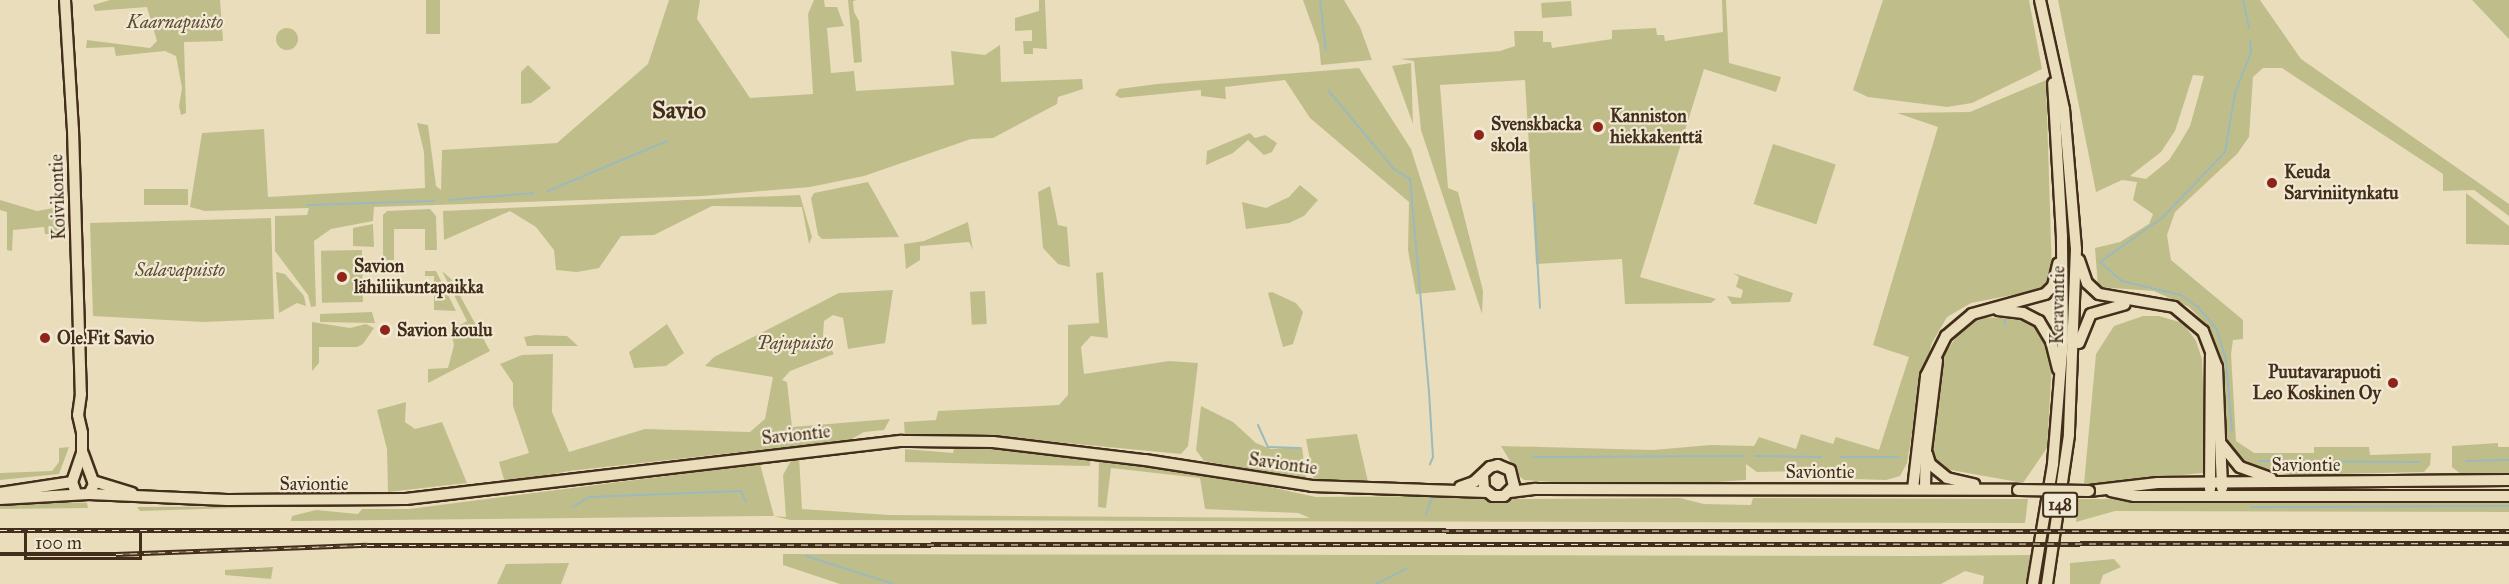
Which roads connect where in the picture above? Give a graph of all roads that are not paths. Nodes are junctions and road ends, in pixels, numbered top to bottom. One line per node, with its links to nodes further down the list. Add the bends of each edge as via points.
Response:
1 (65, 0): 14 (main road, Koivikontie, via 81,394 86,415)
2 (2040, 0): 3 (main road, Keravantie / 148)
3 (2046, 26): 4 (main road, Keravantie / 148); 5 (main road, Keravantie / 148, via 2064,109)
4 (2062, 237): 7 (main road, via 2050,290 2037,298); 11 (main road, Keravantie / 148)
5 (2076, 249): 6 (main road, via 2092,289 2108,298); 10 (main road, Keravantie / 148)
6 (2138, 302): 8 (main road, via 2183,311 2203,332); 10 (main road, via 2099,310 2086,318)
7 (1992, 309): 9 (main road, via 1958,323); 11 (main road, via 2023,313 2039,321 2051,341)
8 (2211, 351): 12 (main road, via 2218,376); 18 (main road)
9 (1937, 355): 13 (main road); 23 (main road, via 1926,376)
10 (2074, 367): 36 (main road, Keravantie / 148, via 2066,465)
11 (2061, 382): 35 (main road, Keravantie / 148, via 2051,476)
12 (2221, 442): 18 (main road); 19 (main road, via 2240,468)
13 (1926, 450): 24 (main road); 25 (main road, via 1930,464 1947,478)
14 (82, 453): 16 (main road, Koivikontie); 20 (main road, Koivikontie)
15 (1483, 476): 21 (main road, via 1490,467 1502,465 1512,472); 22 (main road, Saviontie); 27 (main road)
16 (91, 478): 20 (main road, Saviontie); 29 (main road); 33 (main road, Saviontie)
17 (2509, 480): 19 (main road, Saviontie)
18 (2216, 482): 19 (main road, Saviontie); 26 (main road, Saviontie, via 2158,483); 30 (main road); 31 (main road)
19 (2298, 482)
20 (75, 484): 28 (main road); 29 (main road, Saviontie); 34 (main road)
21 (1513, 487): 23 (main road, Saviontie); 27 (main road, via 1497,497)
22 (1451, 489): 27 (main road, Saviontie); 33 (main road, Saviontie, via 1312,486 993,442 902,441 406,499)
23 (1913, 489): 24 (main road, Saviontie)
24 (1925, 489): 25 (main road, Saviontie)
25 (2006, 490): 26 (main road, Saviontie, bridge)
26 (2105, 490): 30 (main road, Saviontie, via 2134,495)
27 (1487, 492)
28 (0, 493)
29 (89, 494): 33 (main road, Saviontie)
30 (2210, 496): 31 (main road, Saviontie)
31 (2222, 496): 32 (main road, Saviontie)
32 (2509, 496)
33 (144, 498)
34 (0, 499)
35 (2033, 584)
36 (2047, 584)

